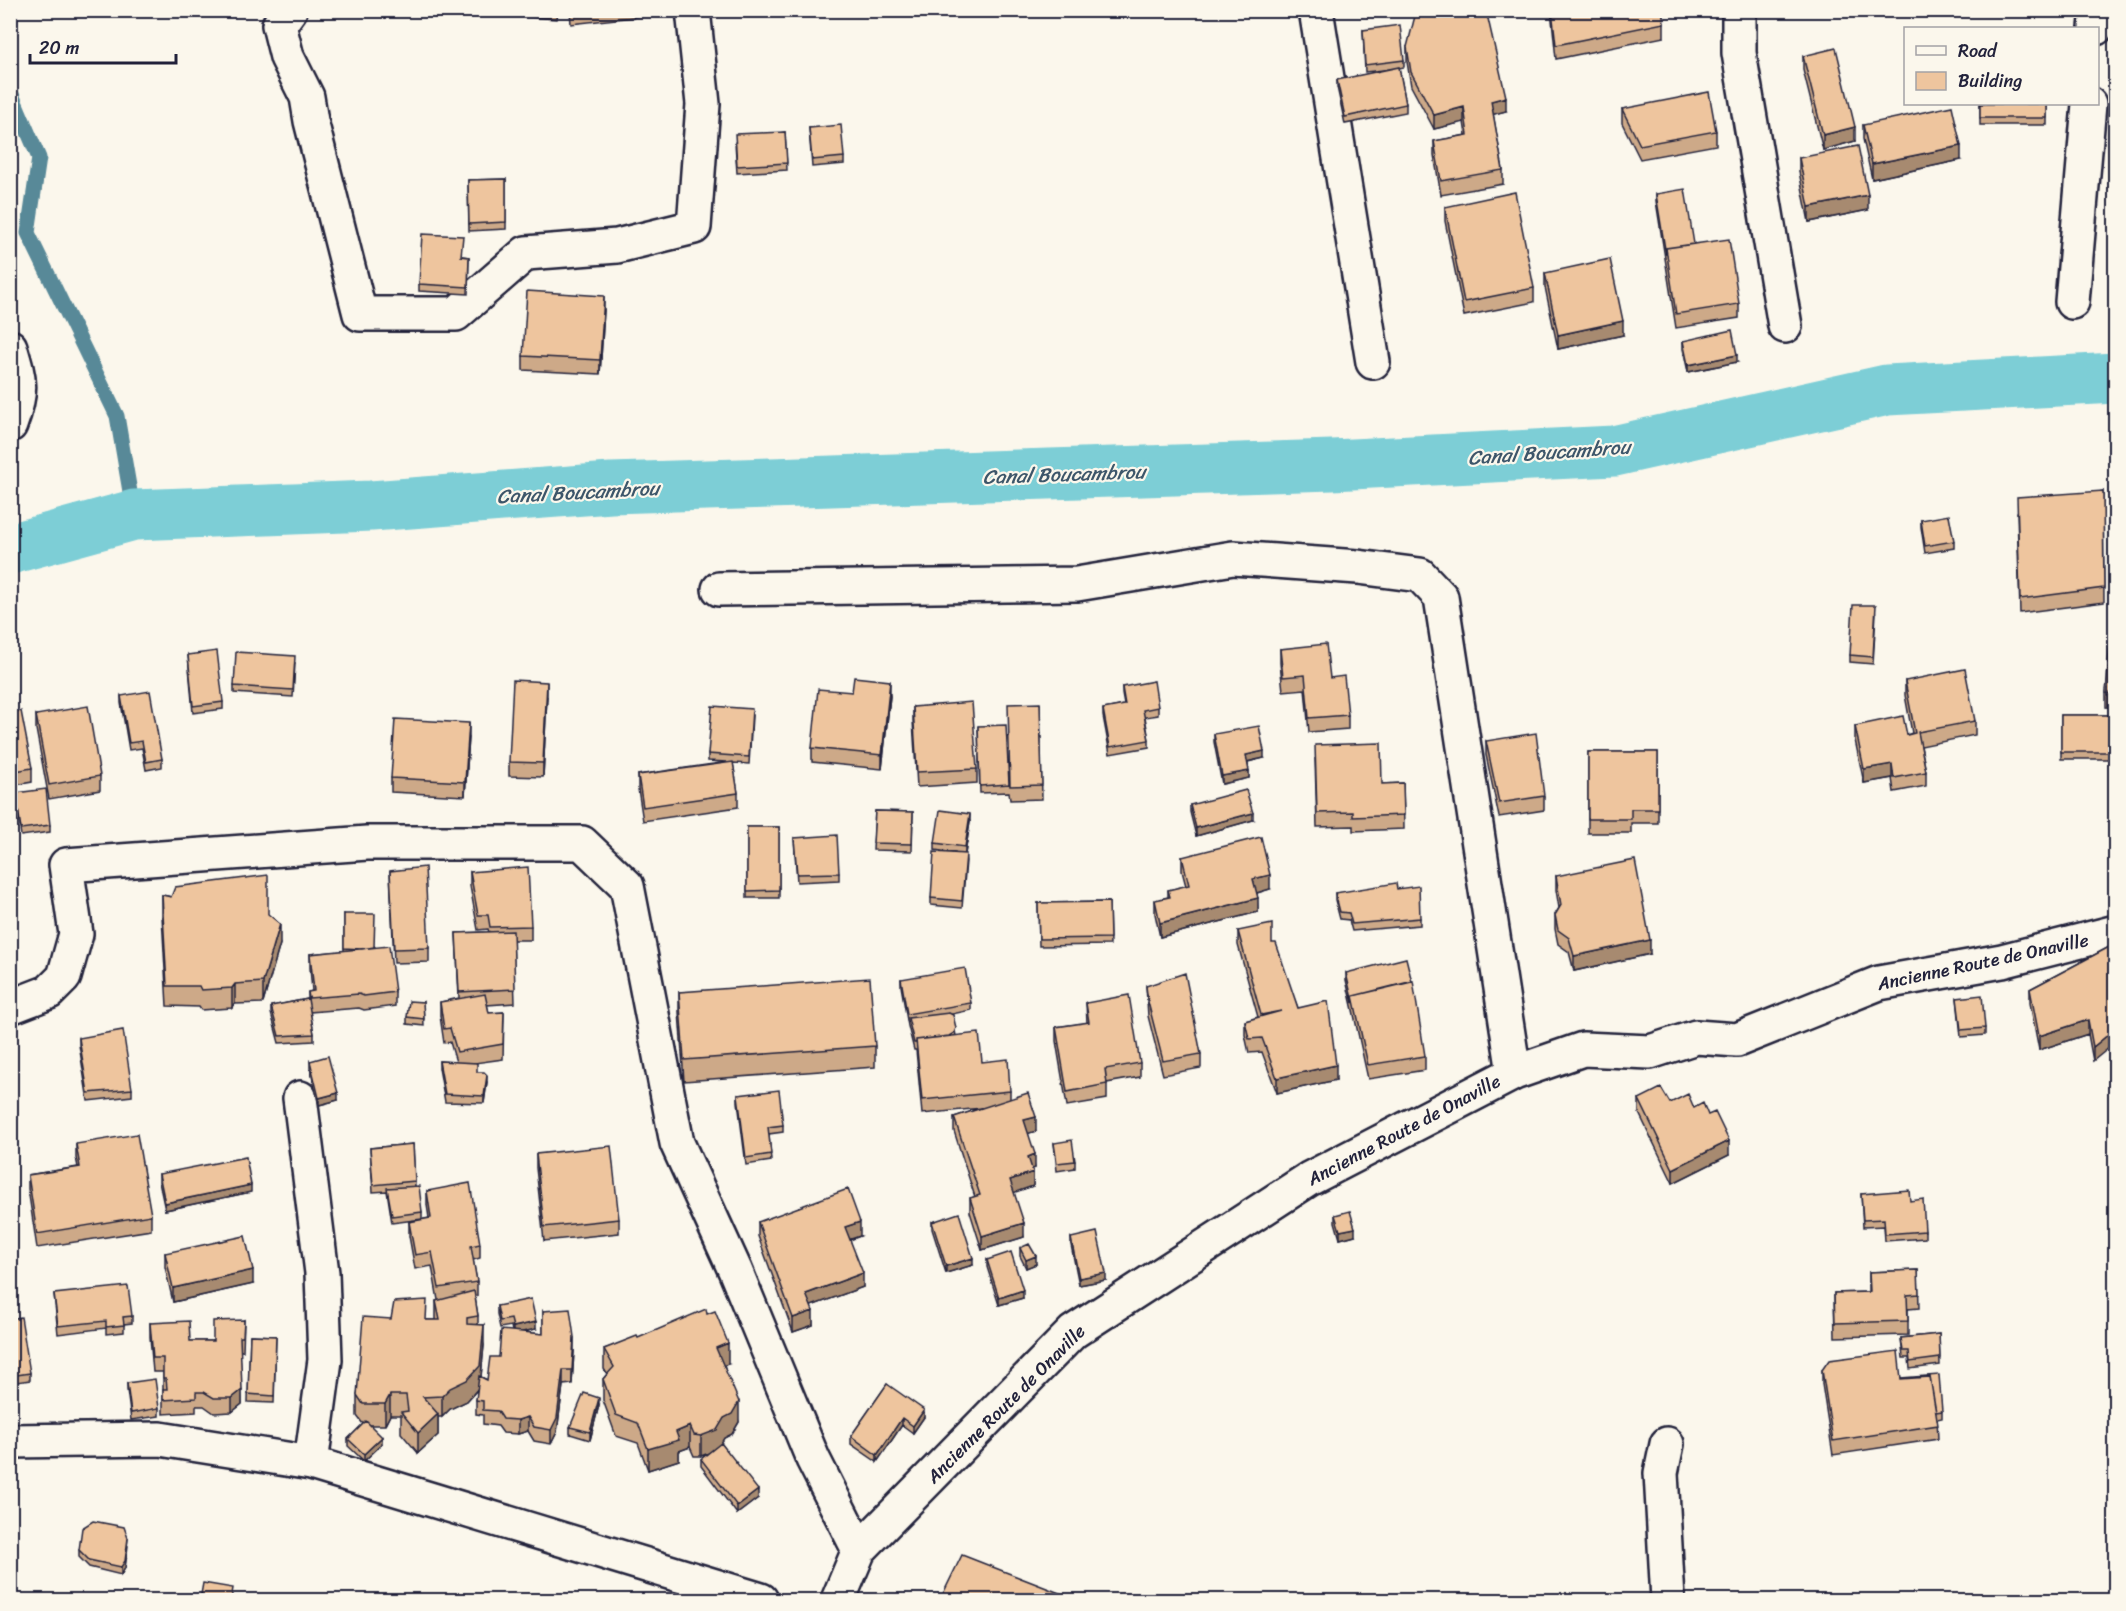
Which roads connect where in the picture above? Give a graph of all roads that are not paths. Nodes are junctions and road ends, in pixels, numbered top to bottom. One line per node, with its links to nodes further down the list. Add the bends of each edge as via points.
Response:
1 (290, 10): 2 (street, via 279,25 287,57 307,97 360,314 456,314 526,253 617,246 694,227 703,104)
2 (693, 10)
3 (1316, 10): 11 (street)
4 (1739, 10): 9 (street, via 1739,53)
5 (2098, 10): 6 (street)
6 (2096, 27)
7 (2089, 105): 8 (street)
8 (2072, 302)
9 (1785, 326)
10 (10, 347): 12 (street, via 20,380 18,404)
11 (1373, 362)
12 (10, 424)
13 (719, 589): 16 (street, via 1077,584 1233,558 1420,575 1441,597)
14 (2115, 932): 16 (street, Ancienne Route de Onaville, via 2002,961 1879,983 1737,1040 1696,1037 1650,1052 1584,1049)
15 (10, 1007): 21 (street, via 49,992 64,977 75,934 66,865 367,843 582,843 627,886 678,1143 813,1459)
16 (1514, 1073): 21 (street, Ancienne Route de Onaville, via 1309,1179 1073,1332)
17 (300, 1098): 20 (street, via 322,1273 325,1360)
18 (10, 1441): 20 (street, via 160,1439)
19 (1667, 1444): 24 (street, via 1661,1473)
20 (311, 1463): 22 (street)
21 (859, 1550): 23 (street, Ancienne Route de Onaville)
22 (761, 1600)
23 (838, 1600)
24 (1668, 1600)

